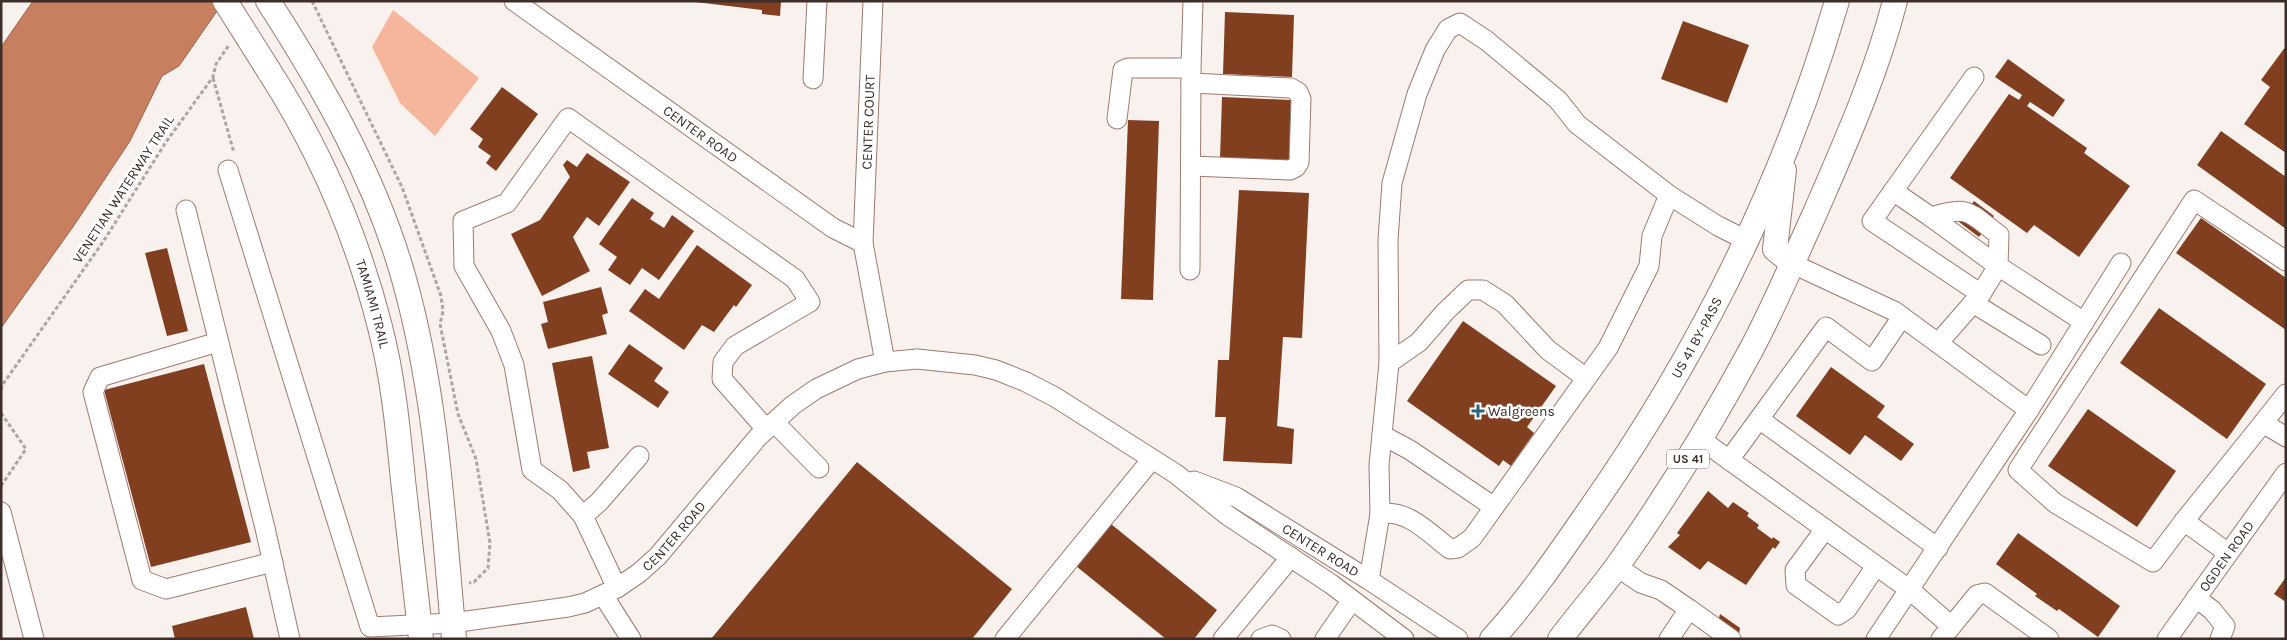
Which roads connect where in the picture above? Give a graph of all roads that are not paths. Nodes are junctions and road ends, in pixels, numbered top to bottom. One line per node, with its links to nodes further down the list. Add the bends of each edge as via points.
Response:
1 (225, 1): 68 (main road, TAMIAMI TRAIL, bridge, via 310,140 351,234 380,328 397,421)
2 (268, 1): 69 (main road, via 342,124 383,217 404,280 432,419)
3 (514, 1): 21 (street, CENTER ROAD, via 833,228)
4 (817, 1): 11 (street)
5 (873, 1): 21 (street, CENTER COURT)
6 (1193, 1): 9 (street)
7 (1837, 1): 13 (main road, US 41 BY-PASS)
8 (1895, 1): 24 (main road, US 41, via 1863,100)
9 (1191, 75): 12 (street, via 1123,70); 14 (street); 14 (street, via 1291,88 1301,99 1299,162 1296,167 1290,170)
10 (1974, 77): 16 (street)
11 (813, 79)
12 (1117, 119)
13 (1786, 148): 20 (main road, US 41 BY-PASS); 24 (main road, via 1775,249)
14 (1190, 166): 26 (street)
15 (228, 170): 71 (street)
16 (1893, 191): 19 (street); 27 (street, via 1872,221)
17 (1669, 195): 20 (street); 34 (street, via 1577,124 1558,100 1487,41 1460,23 1448,29 1435,50 1417,94 1392,183 1388,240); 35 (street, via 1652,236 1649,266 1608,348)
18 (186, 210): 30 (street)
19 (1931, 217): 25 (street); 25 (street, via 1954,210 1968,212 1999,235)
20 (1746, 240): 83 (main road, US 41 BY-PASS, via 1718,301 1627,454 1540,580)
21 (863, 243): 33 (street)
22 (2286, 261): 54 (street, via 2194,200 2018,470 2056,503 2153,562)
23 (2121, 263): 29 (street)
24 (1793, 264): 28 (street); 43 (main road, US 41, via 1752,349)
25 (1998, 266): 27 (street); 29 (street)
26 (1190, 270)
27 (1977, 298): 31 (street); 32 (street)
28 (1902, 317): 31 (street); 38 (street, via 1872,361 1826,326)
29 (2084, 322): 37 (street)
30 (218, 342): 59 (street); 59 (street, via 100,377 93,392 142,580 166,589)
31 (1938, 343): 37 (street)
32 (2042, 345)
33 (885, 362): 40 (street, CENTER ROAD, via 858,369 816,389); 45 (street, CENTER ROAD, via 917,359 975,364 996,370 1055,397)
34 (1389, 363): 35 (street, via 1419,342 1468,290 1483,290 1505,304 1548,350); 41 (street)
35 (1586, 378): 50 (street)
36 (2286, 394): 39 (street)
37 (2029, 410): 56 (street)
38 (1759, 419): 46 (street); 56 (street)
39 (2263, 423): 42 (street); 54 (street)
40 (770, 426): 47 (street); 53 (street, via 722,379 722,362 736,346 810,302 795,279 568,118 507,203 463,221 464,266 501,331 514,365 532,470 560,490); 64 (street, CENTER ROAD, via 658,556)
41 (1382, 435): 50 (street, via 1410,450); 52 (street)
42 (2286, 438)
43 (1700, 439): 46 (street); 61 (main road, US 41)
44 (639, 456): 53 (street)
45 (1152, 459): 49 (street, CENTER ROAD); 76 (street)
46 (1729, 460): 55 (street)
47 (819, 468)
48 (2286, 473): 57 (street, OGDEN ROAD)
49 (1176, 474): 58 (street, CENTER ROAD, via 1227,514); 62 (street, CENTER ROAD, via 1236,497)
50 (1494, 508): 52 (street, via 1472,538 1458,548 1450,549 1409,518 1390,512)
51 (1, 512): 73 (street)
52 (1380, 514): 62 (street)
53 (583, 516): 64 (street)
54 (2184, 521): 57 (street)
55 (1824, 529): 60 (street); 60 (street, via 1795,570 1796,585 1838,615 1847,609)
56 (1938, 548): 63 (street)
57 (2228, 553): 65 (street, OGDEN ROAD)
58 (1291, 557): 66 (street, CENTER ROAD); 77 (street)
59 (272, 562): 74 (street)
60 (1876, 566): 63 (street)
61 (1617, 567): 67 (street, via 1641,583 1662,590); 84 (main road, US 41)
62 (1369, 580): 82 (street, CENTER ROAD)
63 (1910, 590): 70 (street); 87 (street)
64 (610, 592): 69 (street, CENTER ROAD, via 568,607); 75 (street)
65 (2196, 598): 72 (street, via 2225,626); 89 (street, OGDEN ROAD)
66 (1352, 600): 80 (street); 81 (street, CENTER ROAD)
67 (1689, 609): 85 (street); 86 (street)
68 (420, 631): 69 (street, CENTER ROAD); 71 (street, CENTER ROAD)
69 (453, 631)
70 (1946, 632): 88 (street, via 1977,595 1985,593)
71 (365, 633)
72 (2222, 637)
73 (34, 639)
74 (290, 639)
75 (631, 639)
76 (1005, 639)
77 (1223, 639)
78 (1261, 639): 79 (street, via 1272,635)
79 (1281, 639)
80 (1324, 639)
81 (1404, 639)
82 (1458, 639)
83 (1492, 639)
84 (1560, 639)
85 (1669, 639)
86 (1731, 639)
87 (1876, 639)
88 (2049, 639)
89 (2167, 639)

